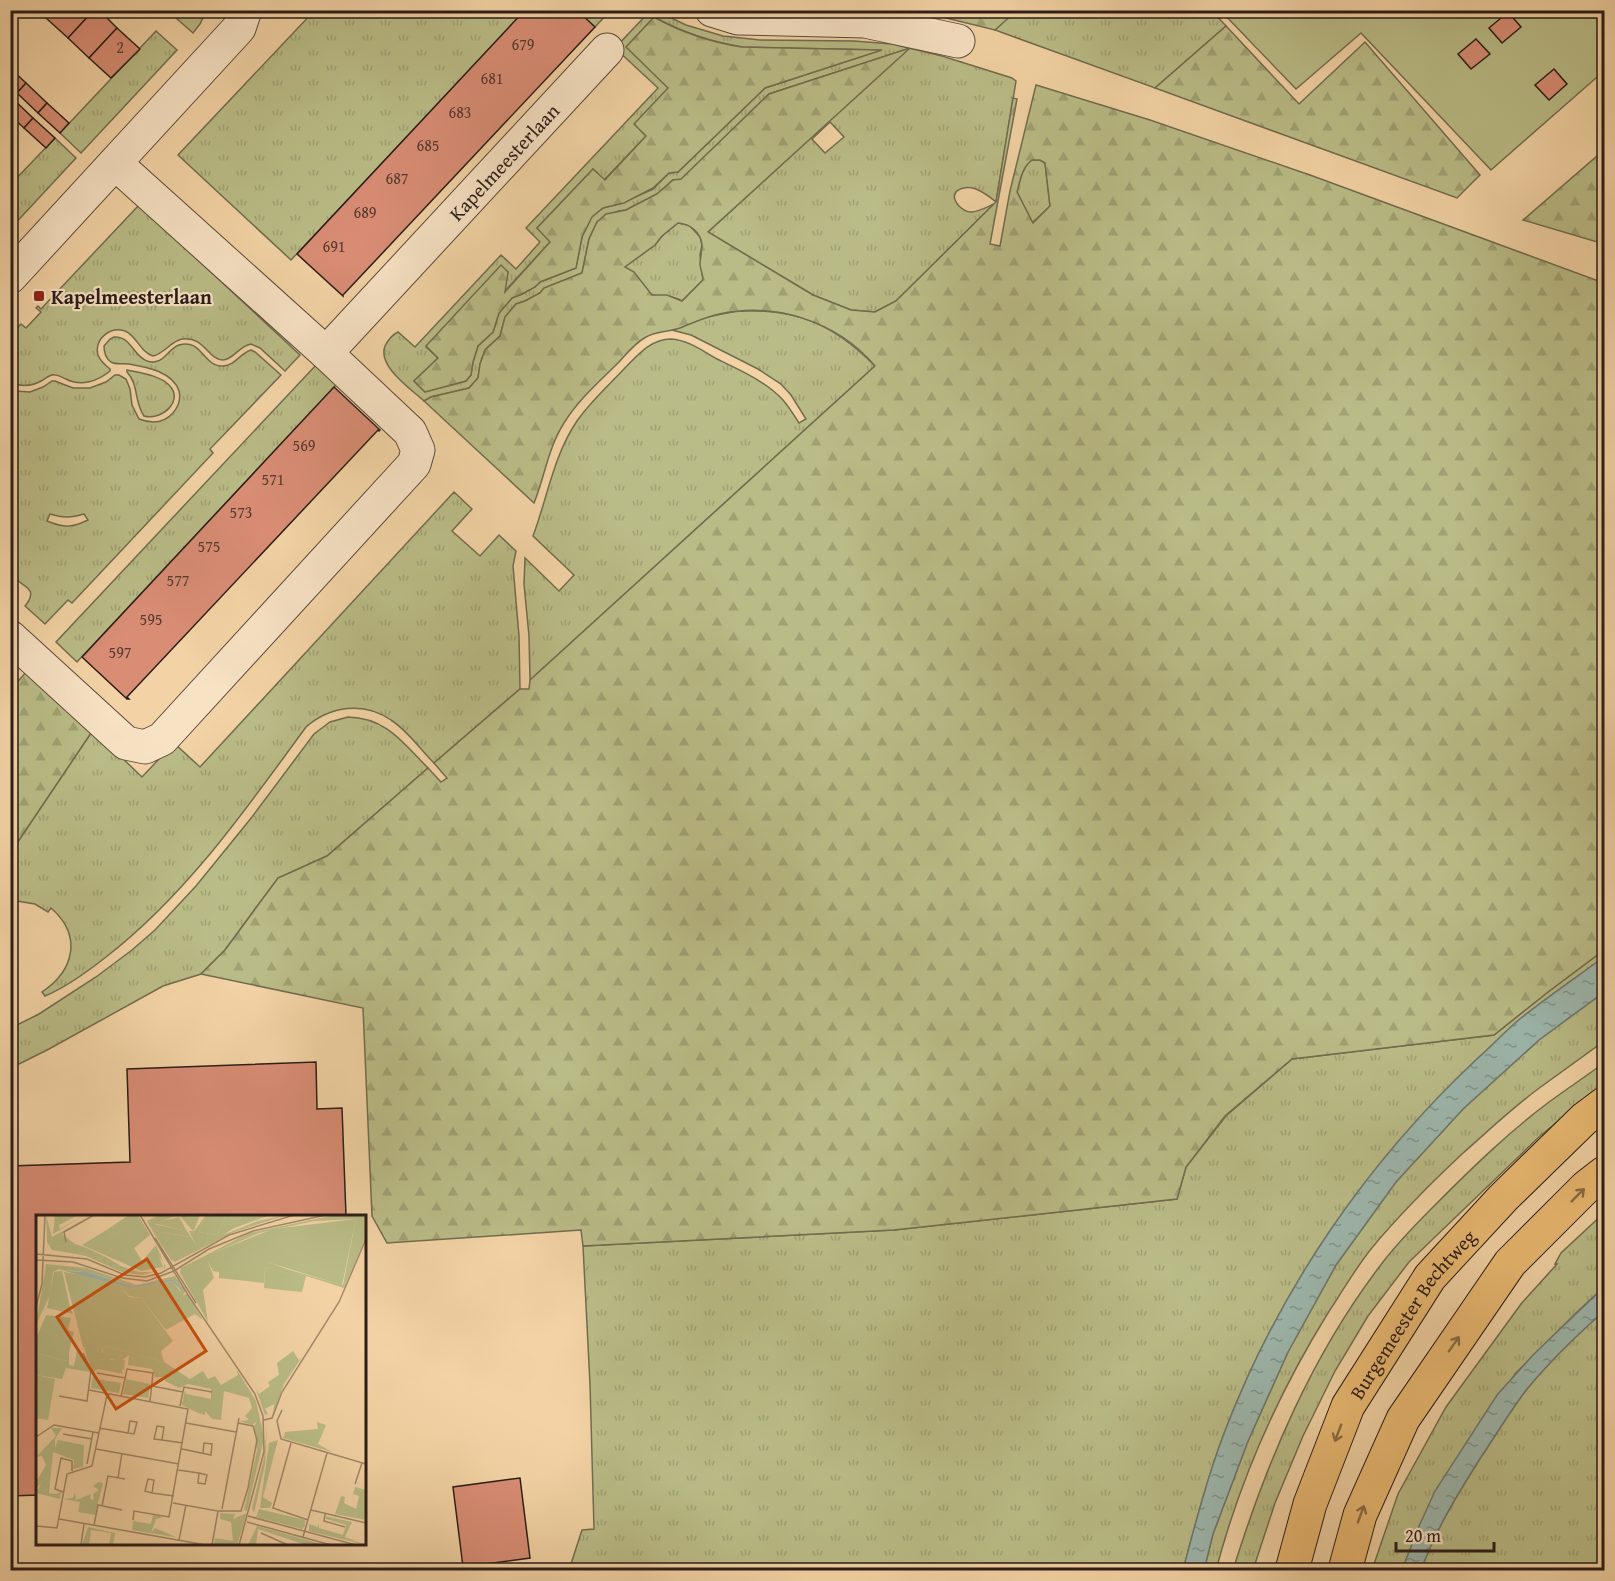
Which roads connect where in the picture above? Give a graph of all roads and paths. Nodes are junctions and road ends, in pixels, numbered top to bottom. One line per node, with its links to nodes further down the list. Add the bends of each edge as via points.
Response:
1 (245, 10): 5 (street, via 239,28)
2 (712, 10): 3 (street, via 738,18 865,21)
3 (958, 41)
4 (608, 50): 7 (street, Kapelmeesterlaan)
5 (116, 163): 6 (street); 7 (street)
6 (10, 278)
7 (326, 353): 8 (street, via 410,432 418,450 414,464 162,739 145,747 126,743)
8 (10, 637)
9 (1605, 1104): 11 (main road, Burgemeester Bechtweg, one-way to 11, via 1584,1119 1503,1198 1430,1277 1348,1406 1310,1504)
10 (1605, 1173): 12 (main road, one-way to 10, via 1360,1515 1403,1419 1510,1263)
11 (1292, 1570)
12 (1345, 1570)

